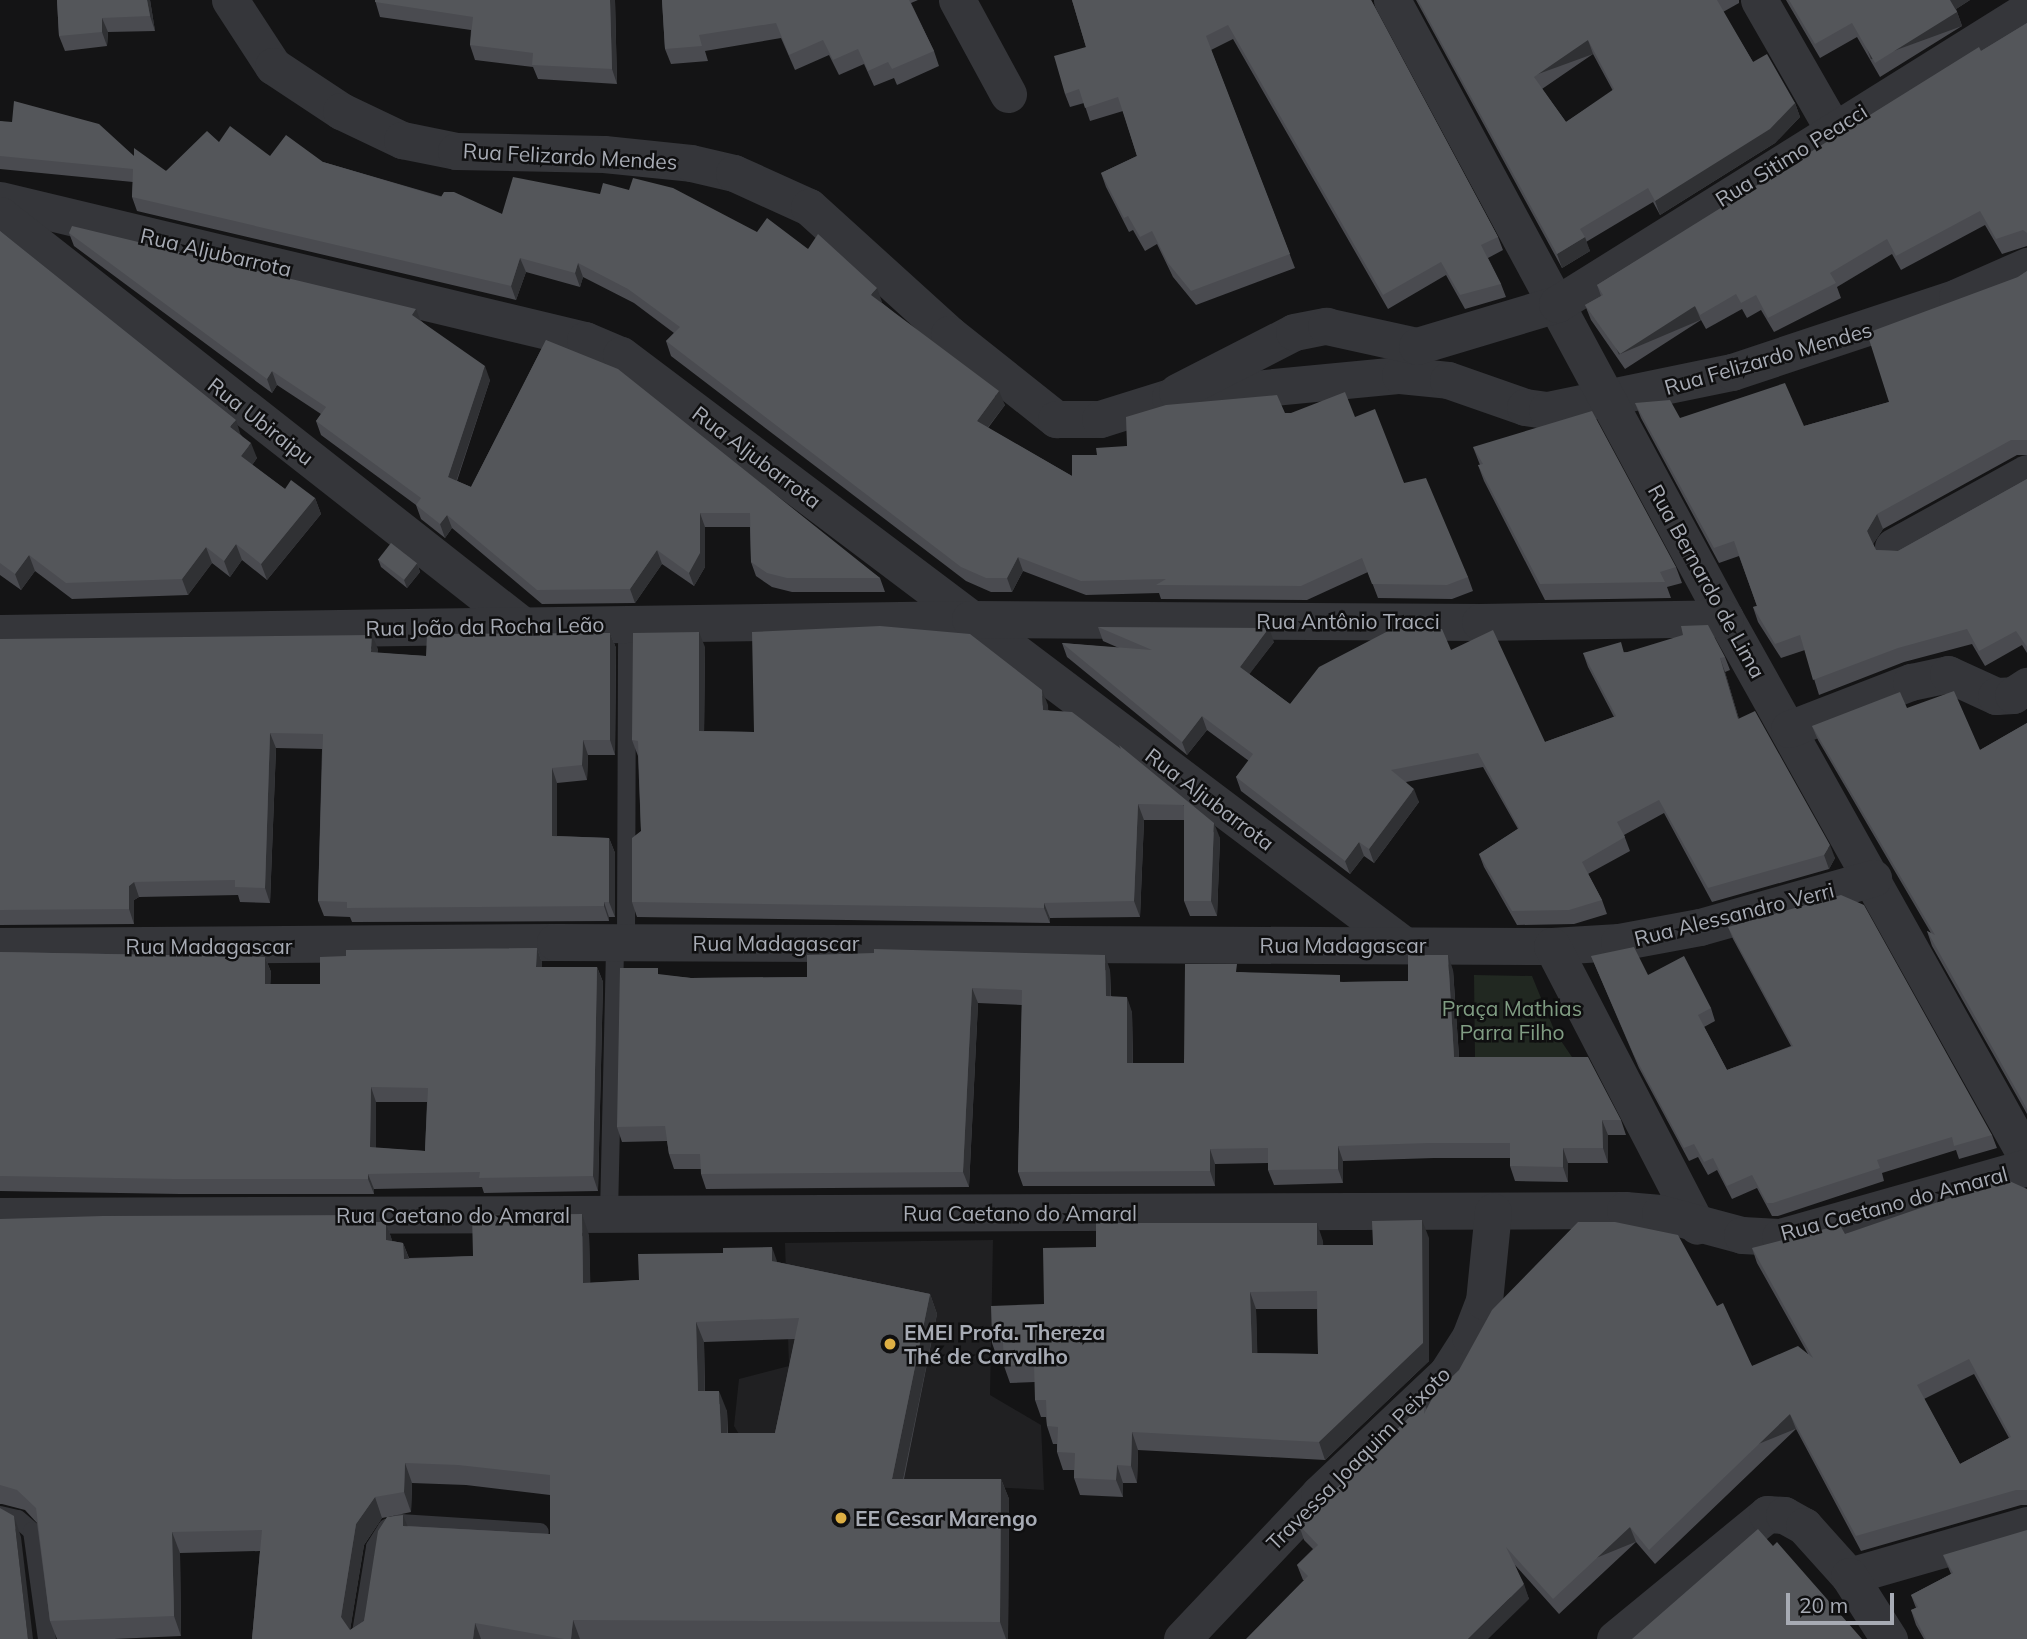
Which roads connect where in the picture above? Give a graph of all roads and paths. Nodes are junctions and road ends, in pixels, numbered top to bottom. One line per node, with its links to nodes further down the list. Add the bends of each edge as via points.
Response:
1 (230, 0): 12 (street, Rua Felizardo Mendes, via 272,66 341,111 402,140 456,150 604,154 691,163 771,187 809,207 949,334 1056,419 1100,419)
2 (957, 0): 6 (street)
3 (1392, 0): 11 (street, Rua Bernardo de Lima)
4 (1759, 0): 7 (street)
5 (2027, 10): 7 (street, Rua Sitimo Peacci)
6 (1008, 94)
7 (1833, 129): 11 (street, Rua Sitimo Peacci)
8 (0, 200): 17 (street, Rua Aljubarrota, via 602,346 635,366)
9 (0, 215): 19 (street, Rua Ubiraipu)
10 (2027, 266): 13 (street, Rua Felizardo Mendes, via 1827,344 1732,372)
11 (1558, 304): 12 (street, Rua Felizardo Mendes, via 1417,346 1326,326 1294,332); 13 (street, Rua Bernardo de Lima)
12 (1170, 397): 13 (street, Rua Felizardo Mendes, via 1400,375 1448,380 1525,407 1547,410)
13 (1608, 399): 16 (street, Rua Bernardo de Lima)
14 (2027, 473): 15 (street)
15 (1893, 547)
16 (1725, 618): 17 (street, Rua Antônio Tracci, via 1480,622); 22 (street, Rua Bernardo de Lima)
17 (970, 619): 18 (street, Rua João da Rocha Leão); 25 (street, Rua Aljubarrota)
18 (626, 623): 19 (street, Rua João da Rocha Leão); 24 (lane)
19 (522, 625): 20 (street, Rua João da Rocha Leão)
20 (0, 633)
21 (2027, 686): 22 (street, via 2013,695 1996,696 1948,674 1911,682)
22 (1789, 729): 23 (street, Rua Bernardo de Lima)
23 (1874, 878): 27 (street, Rua Alessandro Verri, via 1700,927 1619,942); 28 (street, Rua Bernardo de Lima)
24 (621, 943): 25 (street, Rua Madagascar); 26 (street, Rua Madagascar); 31 (lane)
25 (1404, 945): 27 (street, Rua Madagascar)
26 (0, 946)
27 (1552, 946): 33 (street)
28 (2027, 1158)
29 (2027, 1167): 33 (street, Rua Caetano do Amaral, via 1780,1237)
30 (1493, 1211): 31 (street, Rua Caetano do Amaral); 33 (street, Rua Caetano do Amaral, via 1625,1210 1660,1213); 40 (street, Travessa Joaquim Peixoto, via 1484,1301 1470,1337 1447,1373 1319,1494)
31 (609, 1214): 32 (street, Rua Caetano do Amaral)
32 (0, 1216)
33 (1697, 1226)
34 (0, 1515): 38 (lane, via 18,1519 32,1531)
35 (2027, 1525): 37 (street)
36 (540, 1532): 39 (lane, via 400,1523 387,1528 375,1547)
37 (1849, 1576): 41 (street, via 1804,1526 1784,1515 1767,1514); 42 (street)
38 (47, 1639)
39 (360, 1639)
40 (1182, 1639)
41 (1615, 1639)
42 (1889, 1639)

